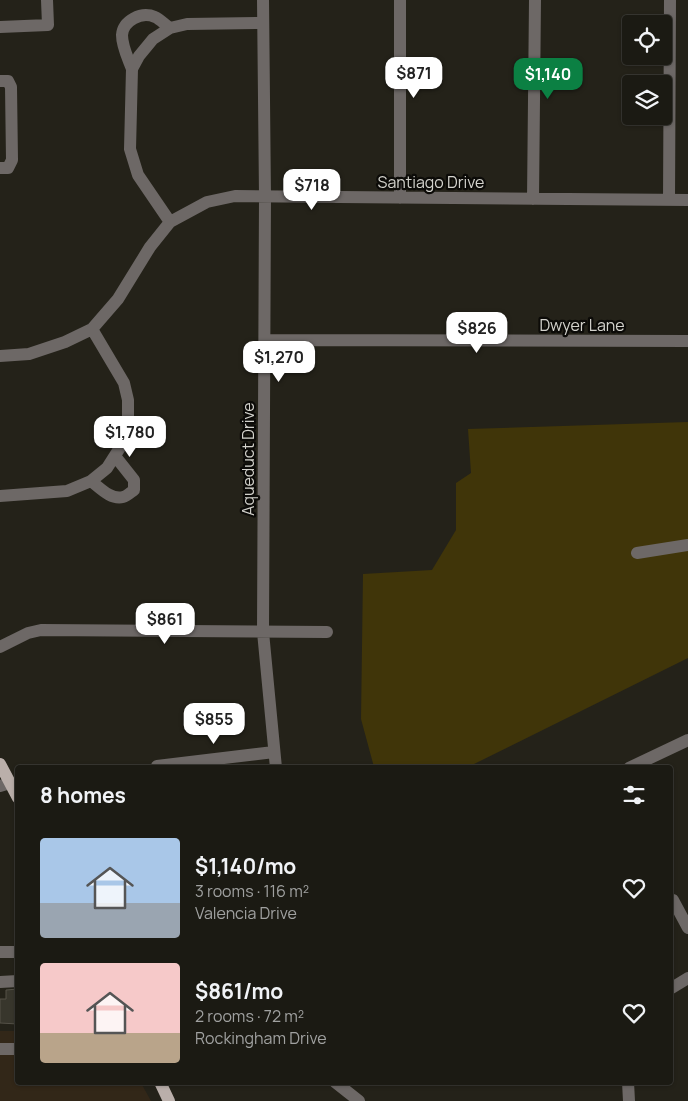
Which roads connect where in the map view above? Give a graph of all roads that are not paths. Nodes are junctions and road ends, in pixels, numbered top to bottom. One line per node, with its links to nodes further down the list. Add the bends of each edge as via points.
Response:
1 (47, 0): 7 (street, via 48,25)
2 (263, 0): 6 (street, Aqueduct Drive)
3 (400, 0): 13 (street)
4 (535, 0): 14 (street)
5 (670, 0): 15 (street)
6 (263, 23): 8 (street, via 187,24); 12 (street, Aqueduct Drive)
7 (0, 27)
8 (170, 28): 9 (street, via 153,39); 9 (street, via 155,17 146,15 129,22 122,37)
9 (132, 69): 17 (street, via 130,149 138,175)
10 (0, 81): 11 (street, via 8,81 11,87 12,160 8,168)
11 (0, 168)
12 (265, 197): 13 (street, Santiago Drive); 17 (street, Santiago Drive, via 235,196 207,202); 19 (street, Aqueduct Drive)
13 (400, 198): 14 (street, Santiago Drive)
14 (533, 199): 15 (street, Santiago Drive)
15 (669, 200): 16 (street, Santiago Drive)
16 (688, 200)
17 (170, 222): 18 (street, Santiago Drive, via 150,247 118,299)
18 (92, 329): 21 (street, Santiago Drive, via 29,354); 22 (street, via 124,383 128,400 128,420)
19 (265, 340): 20 (street, Dwyer Lane); 27 (street, Aqueduct Drive)
20 (688, 341)
21 (0, 356)
22 (115, 456): 23 (street, via 108,468); 23 (street, via 134,480 134,490 124,497 114,496 104,493)
23 (91, 481): 24 (street, via 67,490)
24 (0, 496)
25 (688, 544): 26 (street)
26 (637, 554)
27 (263, 632): 28 (street); 29 (street, via 41,630); 31 (street, Aqueduct Drive)
28 (328, 632)
29 (0, 647)
30 (688, 740): 35 (street)
31 (274, 752): 33 (street); 34 (street, Aqueduct Drive)
32 (0, 764): 36 (main road)
33 (165, 765)
34 (276, 765)
35 (635, 765)
36 (5, 784): 37 (main road)
37 (15, 795)
38 (673, 900): 39 (street)
39 (688, 928)
40 (0, 952): 41 (street)
41 (15, 952)
42 (688, 978): 45 (street)
43 (15, 981): 44 (street)
44 (0, 982)
45 (673, 987)
46 (0, 1049): 47 (street)
47 (15, 1049)
48 (161, 1085): 51 (main road)
49 (339, 1085): 52 (street)
50 (628, 1085): 53 (street)
51 (169, 1101)
52 (359, 1101)
53 (629, 1101)

